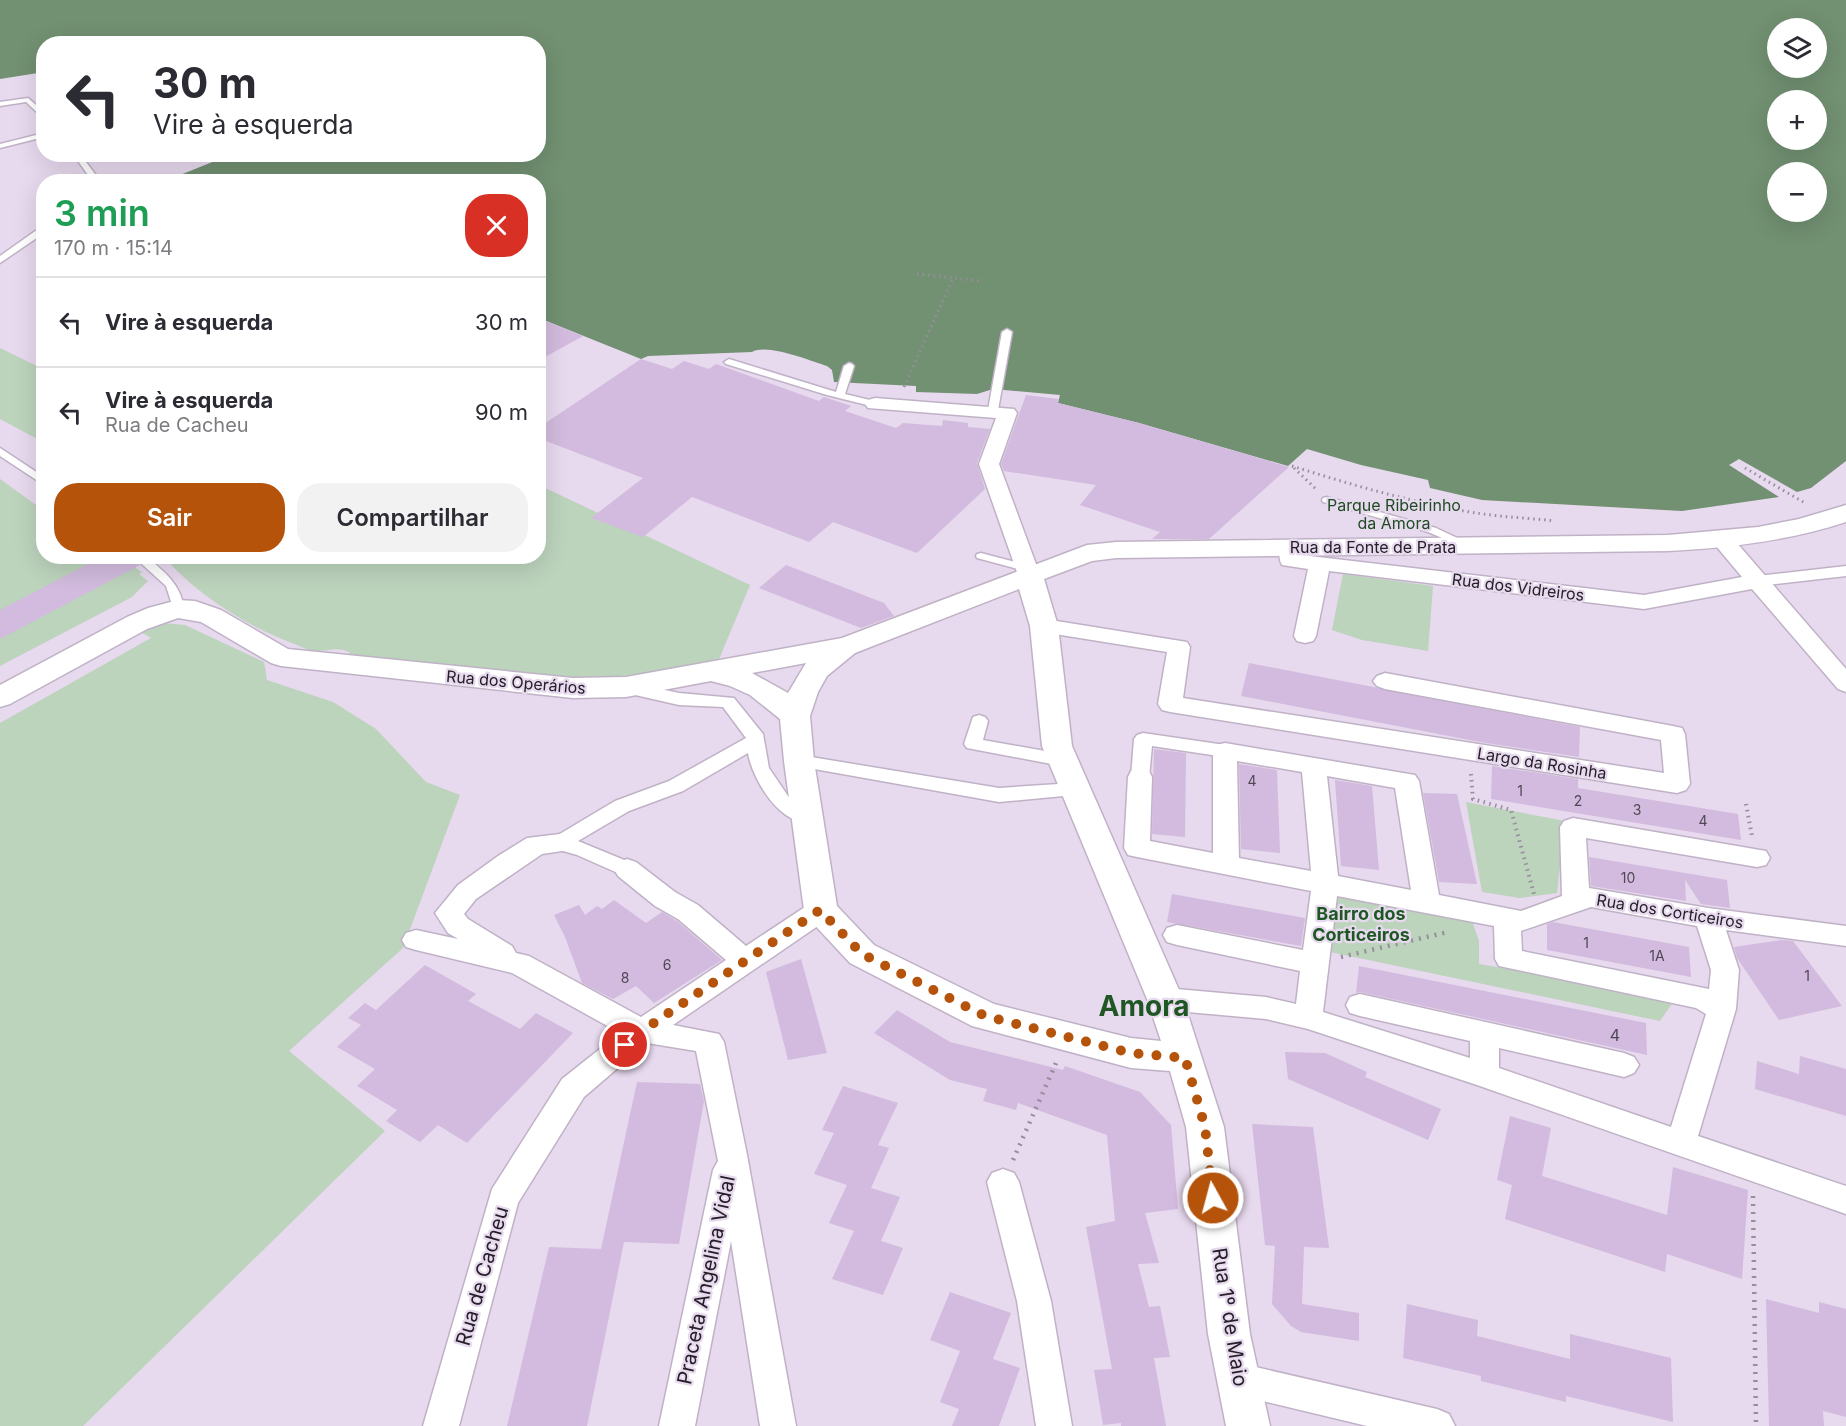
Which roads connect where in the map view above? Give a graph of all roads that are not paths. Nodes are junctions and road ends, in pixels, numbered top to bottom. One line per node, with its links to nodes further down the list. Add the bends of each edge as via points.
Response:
1 (0, 104): 2 (lane, via 28,100)
2 (36, 108)
3 (36, 137): 4 (lane)
4 (0, 146)
5 (36, 235): 6 (lane)
6 (0, 260)
7 (1006, 332): 12 (lane)
8 (729, 362): 10 (lane)
9 (849, 366): 10 (lane)
10 (840, 395): 11 (lane)
11 (876, 404): 12 (street)
12 (993, 410): 24 (street, via 1007,413 989,464)
13 (0, 451): 14 (lane)
14 (36, 476)
15 (1327, 500): 19 (lane, via 1438,531)
16 (1846, 513): 17 (street, Rua da Fonte de Prata, via 1770,533)
17 (1722, 540): 19 (street, Rua da Fonte de Prata); 25 (street)
18 (1291, 547): 19 (street, Rua da Fonte de Prata); 22 (street, Rua dos Vidreiros, via 1290,560); 24 (street, Rua da Fonte de Prata, via 1116,550 1087,553)
19 (1470, 547)
20 (981, 556): 24 (lane)
21 (148, 564): 26 (lane, via 168,580 178,597)
22 (1320, 564): 25 (street, Rua dos Vidreiros, via 1644,602); 28 (street)
23 (1846, 570): 25 (street)
24 (1027, 572): 27 (street, Rua 1º de Maio); 29 (street, Rua dos Operários)
25 (1757, 581): 32 (street)
26 (178, 609): 33 (street, Rua dos Operários, via 211,616 281,657 573,688); 34 (street, via 137,623)
27 (1044, 626): 31 (street, Largo da Rosinha, via 1179,647 1170,704 1677,784 1673,734); 40 (street, Rua 1º de Maio, via 1057,746)
28 (1305, 636)
29 (848, 646): 30 (street, Rua dos Operários); 35 (street, via 815,671)
30 (712, 672): 33 (street, Rua dos Operários); 35 (street, via 737,676 754,684 773,695)
31 (1385, 681)
32 (1846, 684)
33 (626, 687): 37 (street, via 679,699 728,702)
34 (0, 697)
35 (795, 716): 39 (street)
36 (979, 721): 40 (street, via 973,744)
37 (755, 741): 44 (street, via 760,768 783,804); 45 (street, via 676,786 622,806)
38 (1225, 751): 41 (street); 42 (street, via 1143,739); 47 (street)
39 (799, 760): 43 (street, via 999,795); 44 (street)
40 (1062, 760): 43 (street, Rua 1º de Maio)
41 (1314, 765): 49 (street); 51 (street, via 1406,781)
42 (1140, 777): 47 (street, Rua dos Corticeiros, via 1137,848)
43 (1074, 789): 61 (street, Rua 1º de Maio)
44 (807, 816): 52 (street)
45 (560, 843): 48 (street, via 584,849); 60 (street, via 536,845 507,863 467,892 449,913 459,926)
46 (1757, 858): 50 (street, via 1573,827)
47 (1227, 865): 49 (street, Rua dos Corticeiros)
48 (627, 869): 58 (street, via 688,912)
49 (1325, 884): 51 (street, Rua dos Corticeiros); 59 (street)
50 (1576, 902): 53 (street, Rua dos Corticeiros, via 1522,921); 54 (street, Rua dos Corticeiros, via 1590,897)
51 (1426, 903): 53 (street, Rua dos Corticeiros)
52 (820, 910): 58 (street, Rua de Cacheu); 67 (street, via 862,954 985,1016 1131,1053)
53 (1507, 918): 63 (street, via 1509,958 1703,998)
54 (1708, 918): 56 (street, Rua dos Corticeiros); 63 (street, via 1725,970)
55 (1177, 935): 59 (street)
56 (1846, 936)
57 (416, 940): 60 (street)
58 (745, 962): 65 (street, Rua de Cacheu)
59 (1314, 963): 64 (street)
60 (519, 964): 65 (street)
61 (1165, 999): 64 (street, via 1266,1008); 67 (street, Rua 1º de Maio)
62 (1360, 1005): 66 (street)
63 (1722, 1009): 70 (street)
64 (1308, 1018): 69 (street)
65 (642, 1031): 71 (street, via 709,1042); 75 (street, Rua de Cacheu, via 573,1088 503,1199)
66 (1485, 1034): 68 (street); 69 (street)
67 (1185, 1058): 74 (street, Rua 1º de Maio, via 1205,1127 1229,1334)
68 (1624, 1065)
69 (1484, 1076): 70 (street)
70 (1681, 1143): 73 (street)
71 (732, 1155): 76 (street, Praceta Angelina Vidal); 77 (street, Praceta Angelina Vidal)
72 (1003, 1182): 78 (street, via 1034,1301)
73 (1846, 1200)
74 (1238, 1379): 79 (street, Rua 1º de Maio); 80 (street)
75 (441, 1426)
76 (677, 1426)
77 (778, 1426)
78 (1054, 1426)
79 (1248, 1426)
80 (1437, 1426)

